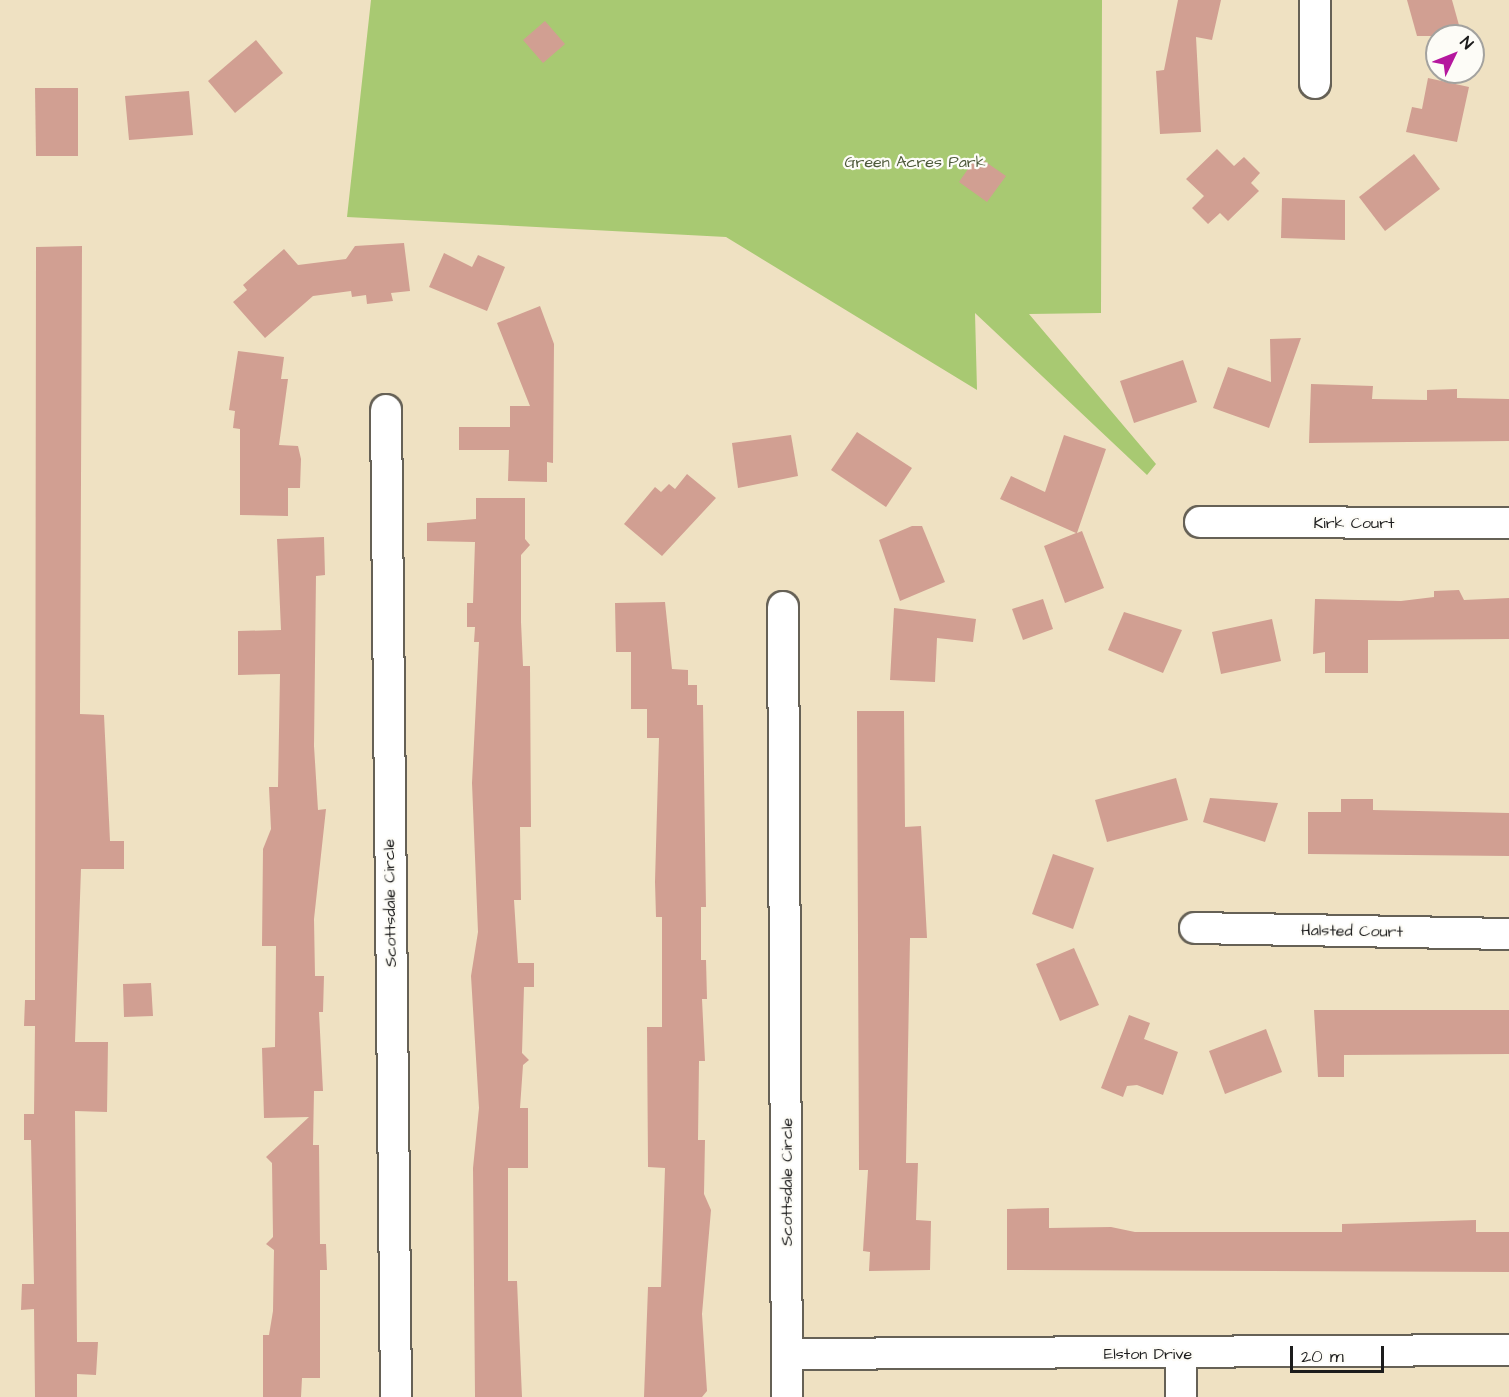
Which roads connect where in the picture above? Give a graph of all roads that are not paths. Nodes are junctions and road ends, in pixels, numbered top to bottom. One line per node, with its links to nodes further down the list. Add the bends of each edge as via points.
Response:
1 (1316, 0): 2 (street)
2 (1315, 82)
3 (386, 410): 12 (street, Scottsdale Circle)
4 (1200, 522): 5 (street, Kirk Court)
5 (1509, 523)
6 (783, 607): 10 (street, Scottsdale Circle)
7 (1195, 928): 8 (street, Halsted Court)
8 (1509, 934)
9 (1509, 1350): 11 (street, Elston Drive)
10 (788, 1354): 11 (street, Elston Drive); 13 (street, Scottsdale Circle)
11 (1181, 1354): 14 (street)
12 (396, 1397)
13 (787, 1397)
14 (1181, 1397)

